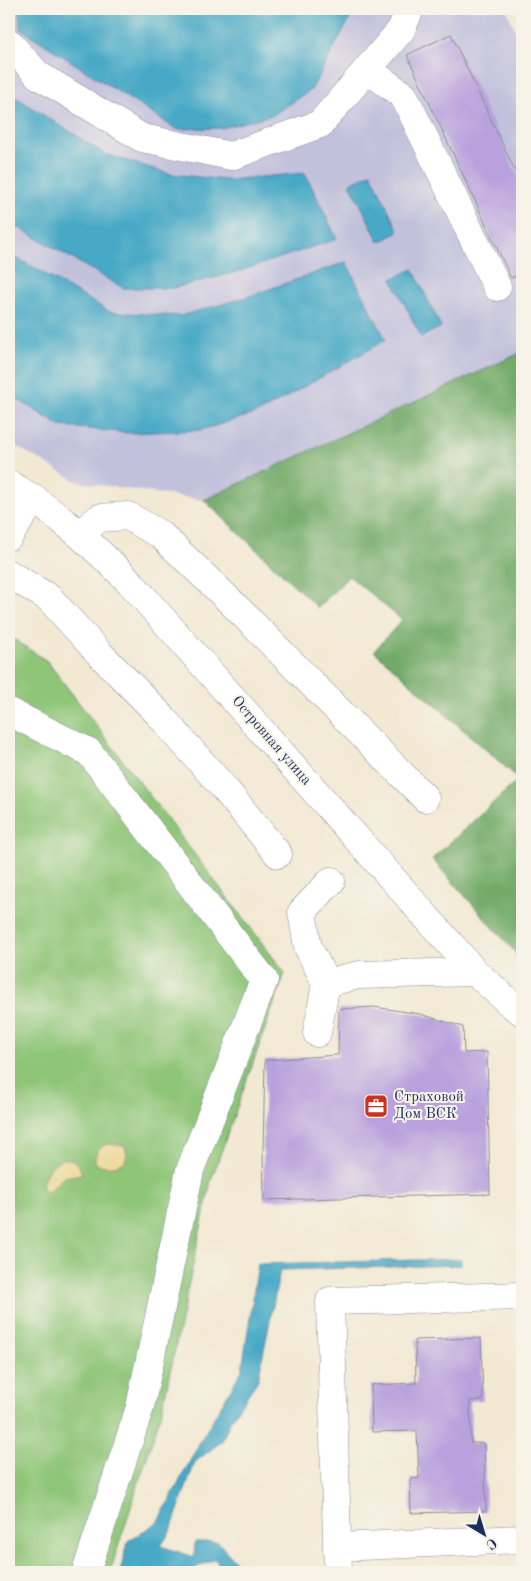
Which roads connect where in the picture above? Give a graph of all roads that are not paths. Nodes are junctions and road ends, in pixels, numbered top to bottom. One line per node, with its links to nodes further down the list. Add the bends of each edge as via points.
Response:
1 (410, 9): 3 (street, via 401,30)
2 (9, 43): 3 (street, via 38,75 142,138 231,156 320,124)
3 (367, 68): 4 (street, via 404,96)
4 (497, 287)
5 (9, 484): 6 (street, Островная улица)
6 (34, 498): 7 (street, Островная улица); 8 (street)
7 (80, 534): 11 (street, via 99,518 128,516 161,535); 14 (street, Островная улица, via 129,580)
8 (9, 536)
9 (9, 574): 12 (street, via 48,598 157,712)
10 (9, 712): 21 (street, via 90,752 264,980 190,1170 140,1407)
11 (425, 798)
12 (278, 854)
13 (331, 881): 15 (street, via 302,912 308,947)
14 (475, 972): 15 (street, via 359,975); 16 (street, Островная улица)
15 (326, 983): 17 (street)
16 (522, 1012)
17 (317, 1033)
18 (522, 1296): 20 (street, via 330,1301)
19 (522, 1539): 20 (street)
20 (338, 1560)
21 (86, 1572)

